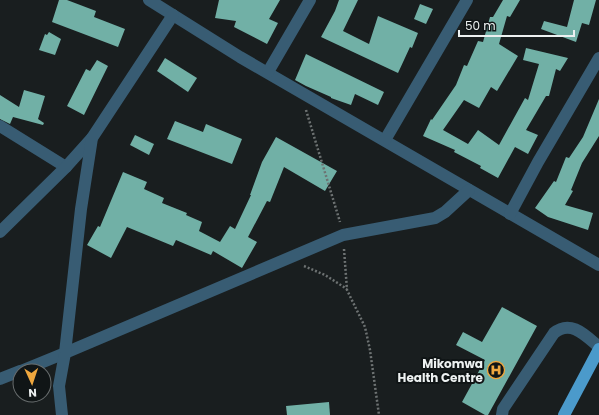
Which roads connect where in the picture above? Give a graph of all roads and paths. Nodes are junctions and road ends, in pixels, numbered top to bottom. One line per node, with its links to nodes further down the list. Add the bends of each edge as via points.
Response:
1 (310, 0): 6 (street)
2 (467, 0): 10 (street)
3 (154, 1): 4 (street)
4 (173, 15): 6 (street); 9 (street)
5 (599, 58): 13 (street)
6 (268, 72): 7 (street)
7 (300, 92): 10 (street); 15 (path)
8 (0, 126): 11 (street)
9 (92, 138): 11 (street); 20 (street, via 81,209)
10 (385, 140): 12 (street)
11 (66, 167): 14 (street)
12 (469, 190): 13 (street); 15 (street, via 445,212 434,218)
13 (510, 214): 17 (street)
14 (0, 232)
15 (343, 235): 16 (street); 18 (path)
16 (286, 259): 18 (path, via 325,274); 20 (street)
17 (599, 265)
18 (347, 290): 25 (path, via 365,327)
19 (599, 348): 26 (street, via 576,329 558,329 503,409); 27 (main road)
20 (65, 353): 21 (street); 24 (street, via 59,386)
21 (40, 363)
22 (12, 374): 23 (street)
23 (0, 379)
24 (62, 415)
25 (379, 415)
26 (502, 415)
27 (564, 415)

